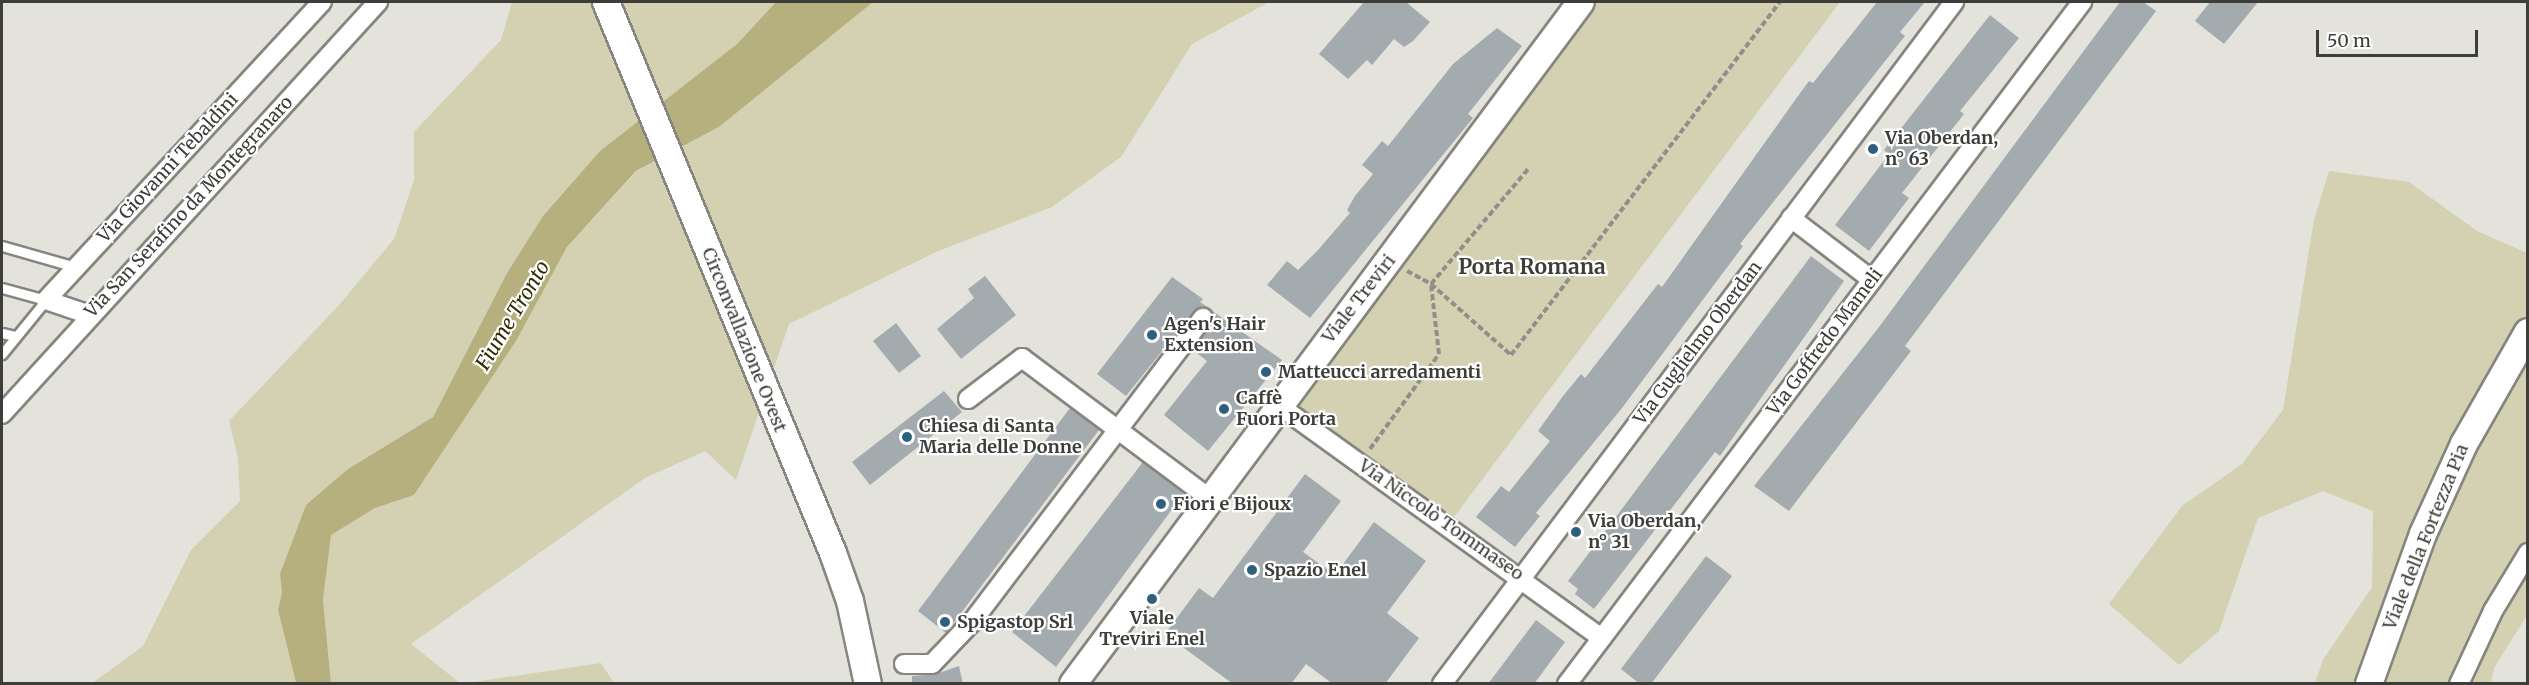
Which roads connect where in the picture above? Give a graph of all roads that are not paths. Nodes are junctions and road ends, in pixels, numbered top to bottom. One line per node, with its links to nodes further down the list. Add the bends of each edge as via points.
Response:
1 (322, 2): 9 (street, Via Giovanni Tebaldini)
2 (378, 2): 13 (street, Via San Serafino da Montegranaro)
3 (606, 2): 28 (street, Circonvallazione Ovest, via 850,601)
4 (1581, 2): 20 (street, Viale Treviri)
5 (1954, 2): 7 (street, Via Guglielmo Oberdan)
6 (2082, 2): 10 (street, Via Goffredo Mameli)
7 (1791, 218): 10 (street); 25 (street, Via Guglielmo Oberdan)
8 (2, 246): 9 (lane)
9 (75, 267): 12 (street, Via Giovanni Tebaldini)
10 (1872, 280): 26 (street, Via Goffredo Mameli)
11 (2, 288): 12 (lane)
12 (46, 300): 13 (street); 17 (lane)
13 (90, 315): 21 (street, Via San Serafino da Montegranaro)
14 (1203, 318): 22 (street)
15 (2528, 332): 32 (street, Viale della Fortezza Pia, via 2459,454 2423,534)
16 (2, 333): 17 (lane)
17 (15, 336): 18 (lane)
18 (2, 354)
19 (968, 399): 22 (street, via 1022,358)
20 (1277, 404): 23 (street, Viale Treviri); 25 (street, Via Niccolò Tommaseo)
21 (2, 414)
22 (1117, 429): 23 (street); 27 (street, via 972,622 932,664)
23 (1209, 498): 29 (street, Viale Treviri)
24 (2528, 553): 33 (street, via 2493,611)
25 (1522, 577): 26 (street, Via Niccolò Tommaseo); 30 (street, Via Guglielmo Oberdan)
26 (1602, 638): 31 (street, Via Goffredo Mameli)
27 (904, 664)
28 (868, 684)
29 (1073, 684)
30 (1442, 684)
31 (1567, 684)
32 (2369, 684)
33 (2459, 684)

